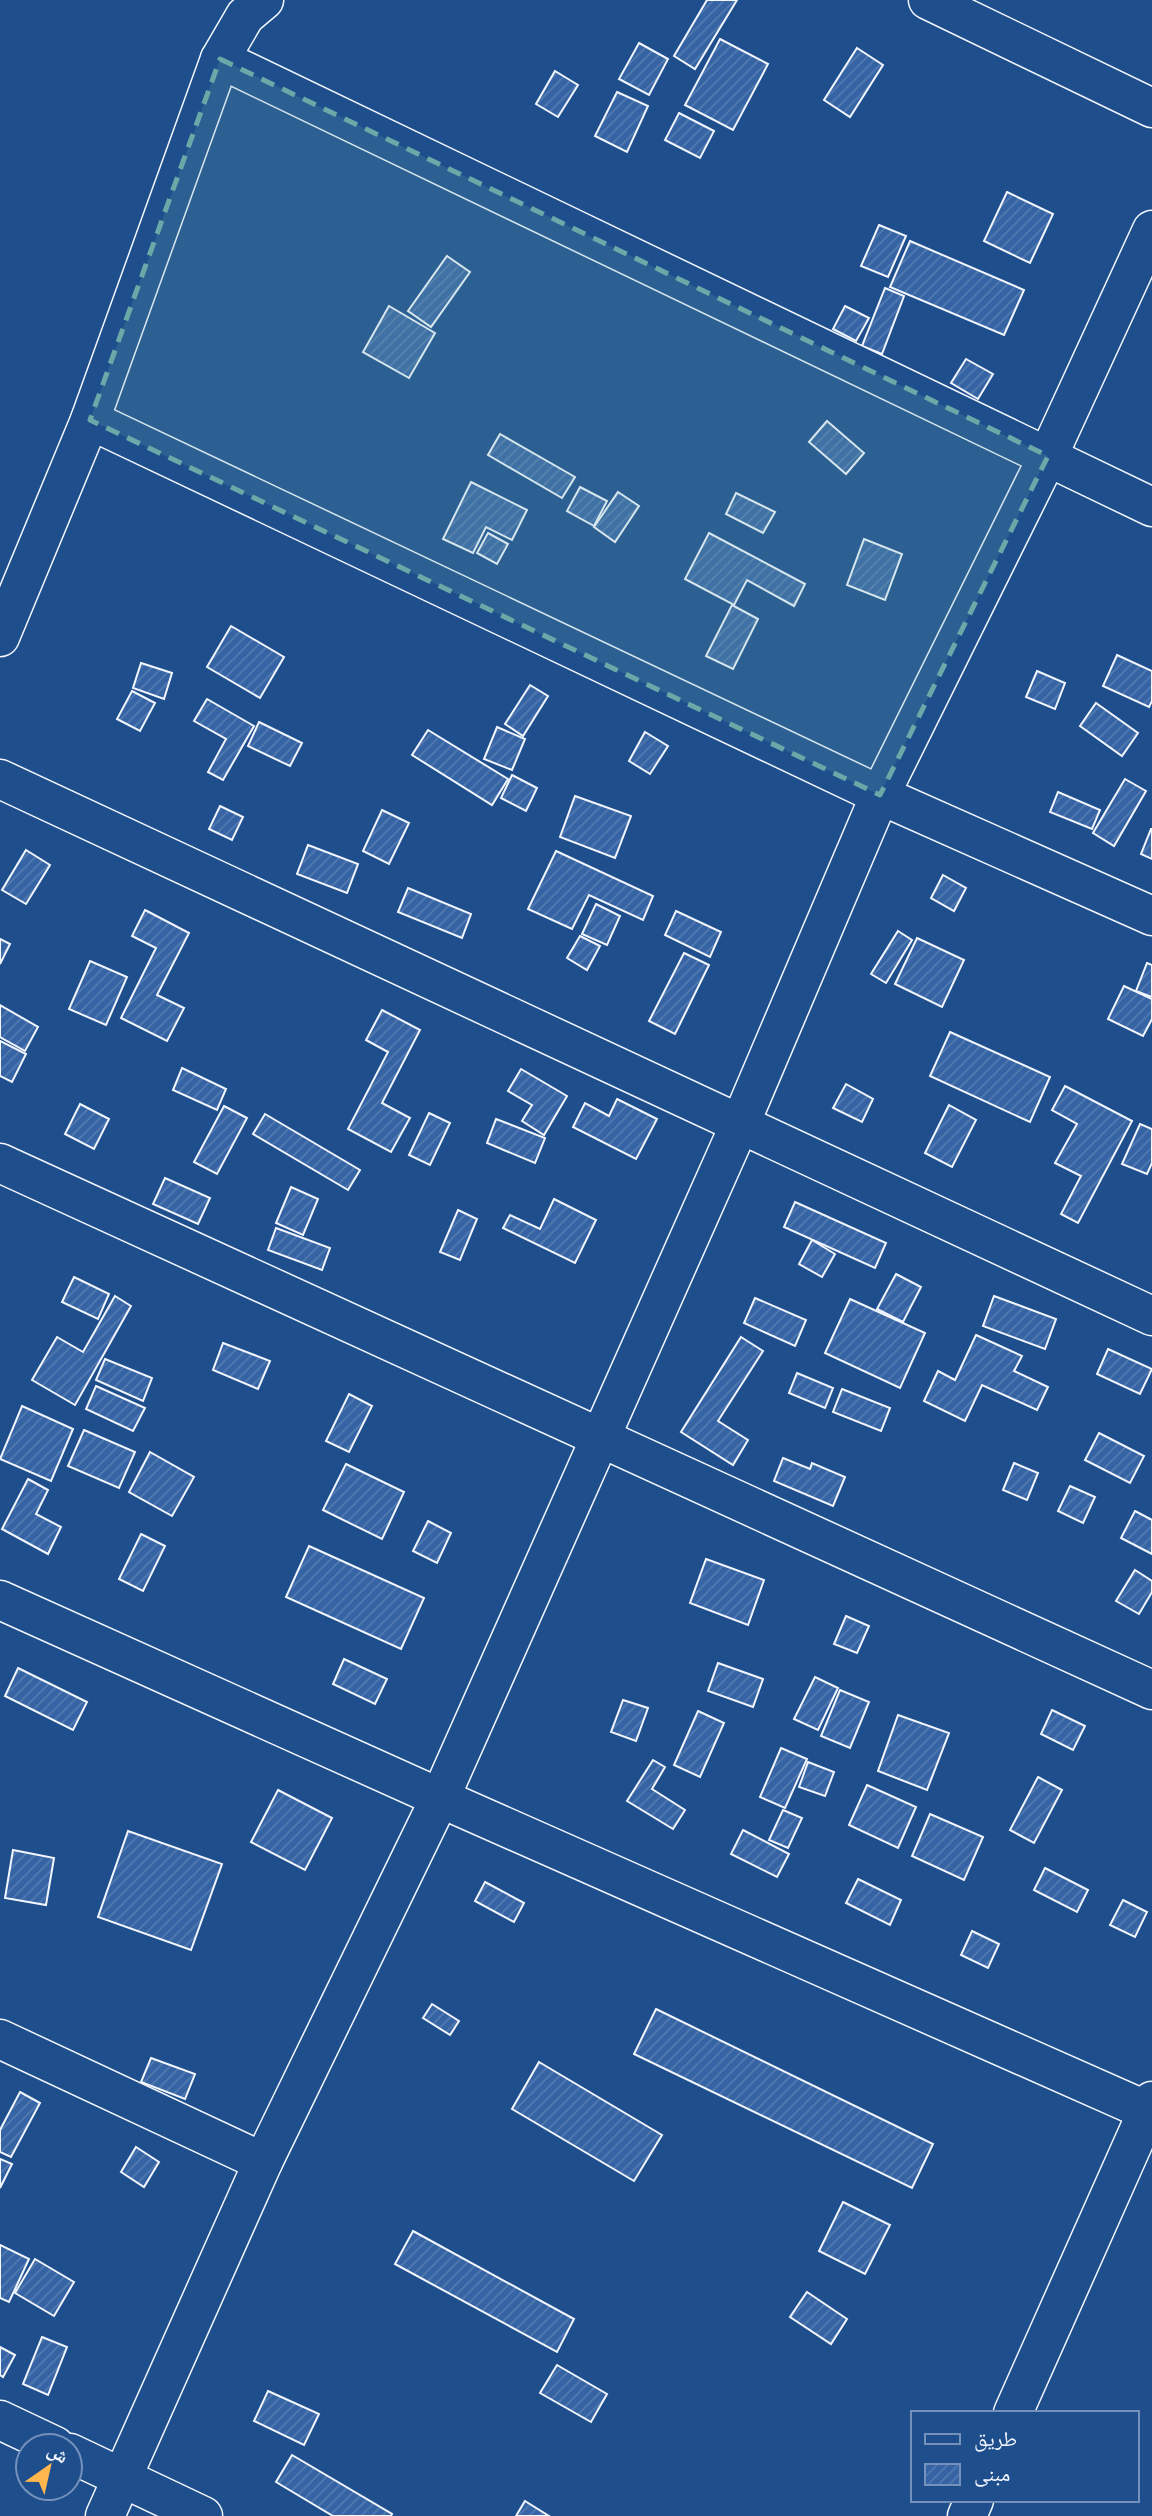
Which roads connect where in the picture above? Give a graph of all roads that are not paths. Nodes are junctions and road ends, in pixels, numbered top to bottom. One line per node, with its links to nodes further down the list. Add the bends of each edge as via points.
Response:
1 (264, 0): 3 (street, via 245,16)
2 (928, 0): 4 (street)
3 (220, 59): 6 (street); 7 (street)
4 (1152, 108)
5 (1152, 230): 7 (street)
6 (90, 420): 9 (street); 11 (street)
7 (1048, 456): 8 (street); 11 (street)
8 (1152, 508)
9 (0, 637)
10 (0, 779): 13 (street)
11 (880, 795): 12 (street); 13 (street)
12 (1152, 916)
13 (740, 1124): 15 (street); 16 (street)
14 (0, 1163): 16 (street)
15 (1152, 1316)
16 (601, 1438): 18 (street); 19 (street)
17 (0, 1600): 19 (street)
18 (1152, 1690)
19 (440, 1798): 21 (street); 22 (street)
20 (0, 2039): 22 (street)
21 (1151, 2108): 23 (street)
22 (263, 2162): 27 (street)
23 (1014, 2411)
24 (0, 2420): 25 (street)
25 (25, 2432)
26 (84, 2460): 27 (street)
27 (122, 2478): 28 (street); 29 (street)
28 (105, 2516)
29 (203, 2516)

